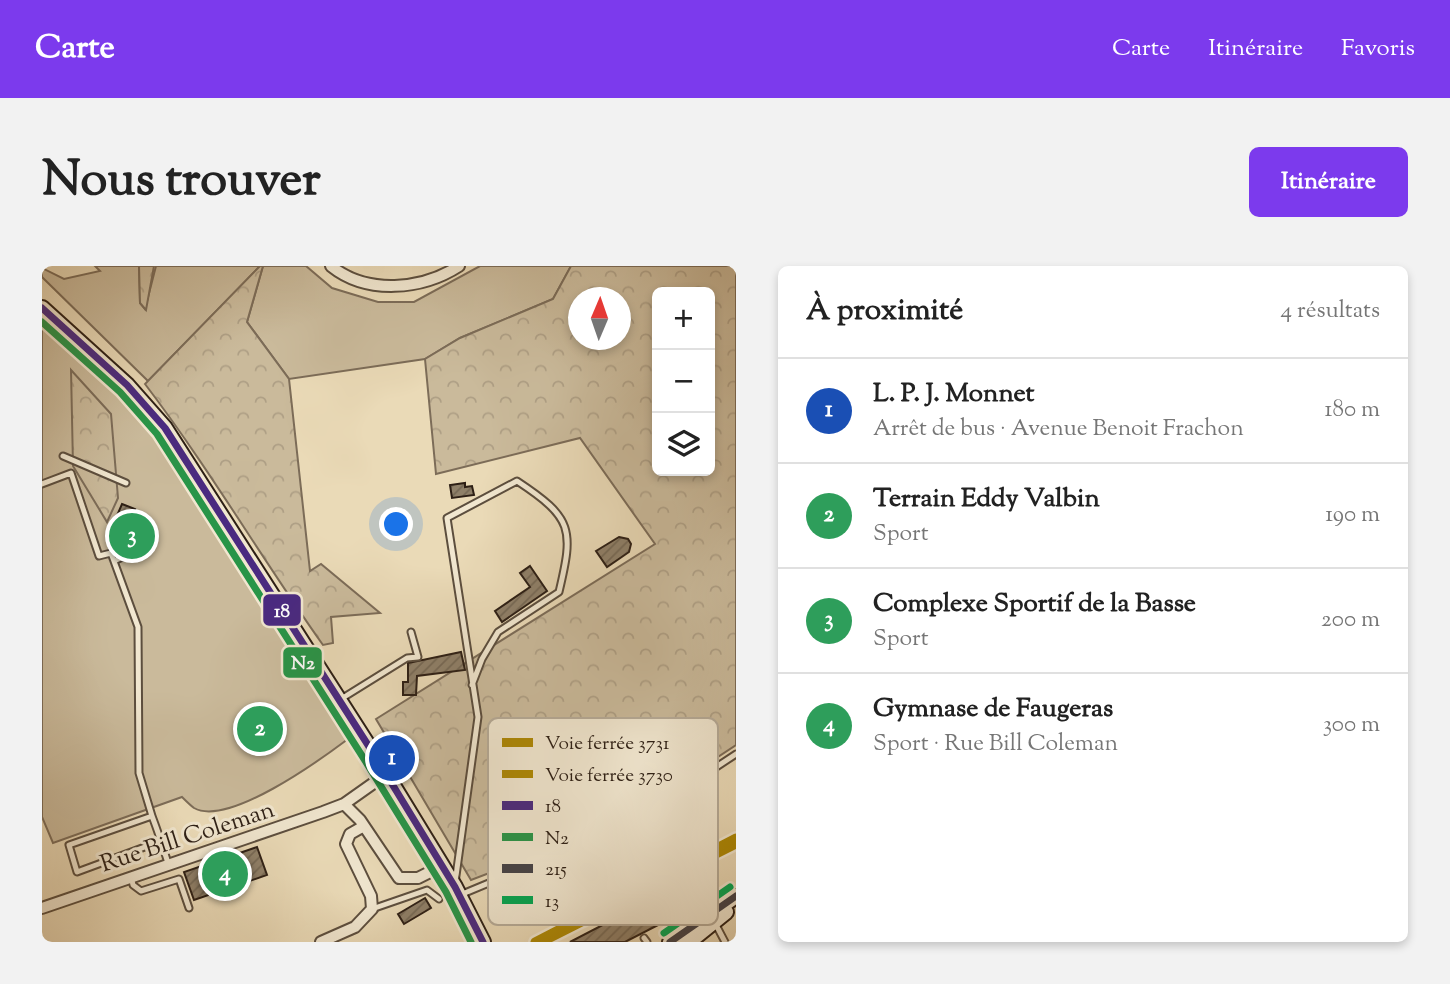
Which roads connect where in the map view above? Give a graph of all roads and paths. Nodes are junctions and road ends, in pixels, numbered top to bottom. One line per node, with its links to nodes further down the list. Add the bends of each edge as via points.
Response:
1 (331, 266): 2 (street, via 367,283 399,287 430,281)
2 (459, 266)
3 (42, 308): 13 (main road, via 127,385 165,428)
4 (63, 456): 5 (lane)
5 (83, 464): 6 (lane); 7 (lane)
6 (74, 483): 8 (lane, via 71,473); 10 (lane, via 99,556 111,553)
7 (126, 483)
8 (42, 484)
9 (134, 552): 10 (lane)
10 (114, 561): 18 (lane, via 138,627 139,773)
11 (411, 632): 13 (lane, via 418,657 407,658)
12 (472, 685): 12 (lane, via 498,632 559,593 569,551 568,533 560,516 517,481 447,518); 25 (lane, via 478,717)
13 (340, 700): 16 (main road)
14 (736, 754): 15 (lane)
15 (718, 766)
16 (386, 775): 17 (street, Rue Bill Coleman); 22 (main road)
17 (345, 804): 19 (street); 21 (street, Rue Bill Coleman)
18 (152, 816): 20 (lane); 20 (lane, via 69,845 77,872)
19 (364, 826): 22 (street, via 399,878 418,878); 31 (street, via 350,834 346,844 371,896)
20 (161, 841): 21 (lane)
21 (169, 863): 23 (street, Rue Bill Coleman)
22 (442, 866): 25 (main road)
23 (131, 876): 29 (street, Rue Bill Coleman); 30 (lane, via 141,891 179,879)
24 (488, 884): 25 (lane)
25 (460, 896): 38 (main road)
26 (736, 896): 32 (main road)
27 (439, 899): 31 (lane, via 427,890)
28 (736, 905): 33 (main road)
29 (42, 908)
30 (189, 908)
31 (372, 909): 37 (street, via 355,927)
32 (718, 912)
33 (718, 915)
34 (700, 925): 39 (main road)
35 (705, 925): 40 (main road)
36 (716, 925): 41 (lane)
37 (321, 942)
38 (483, 942)
39 (670, 942)
40 (689, 942)
41 (725, 942)

